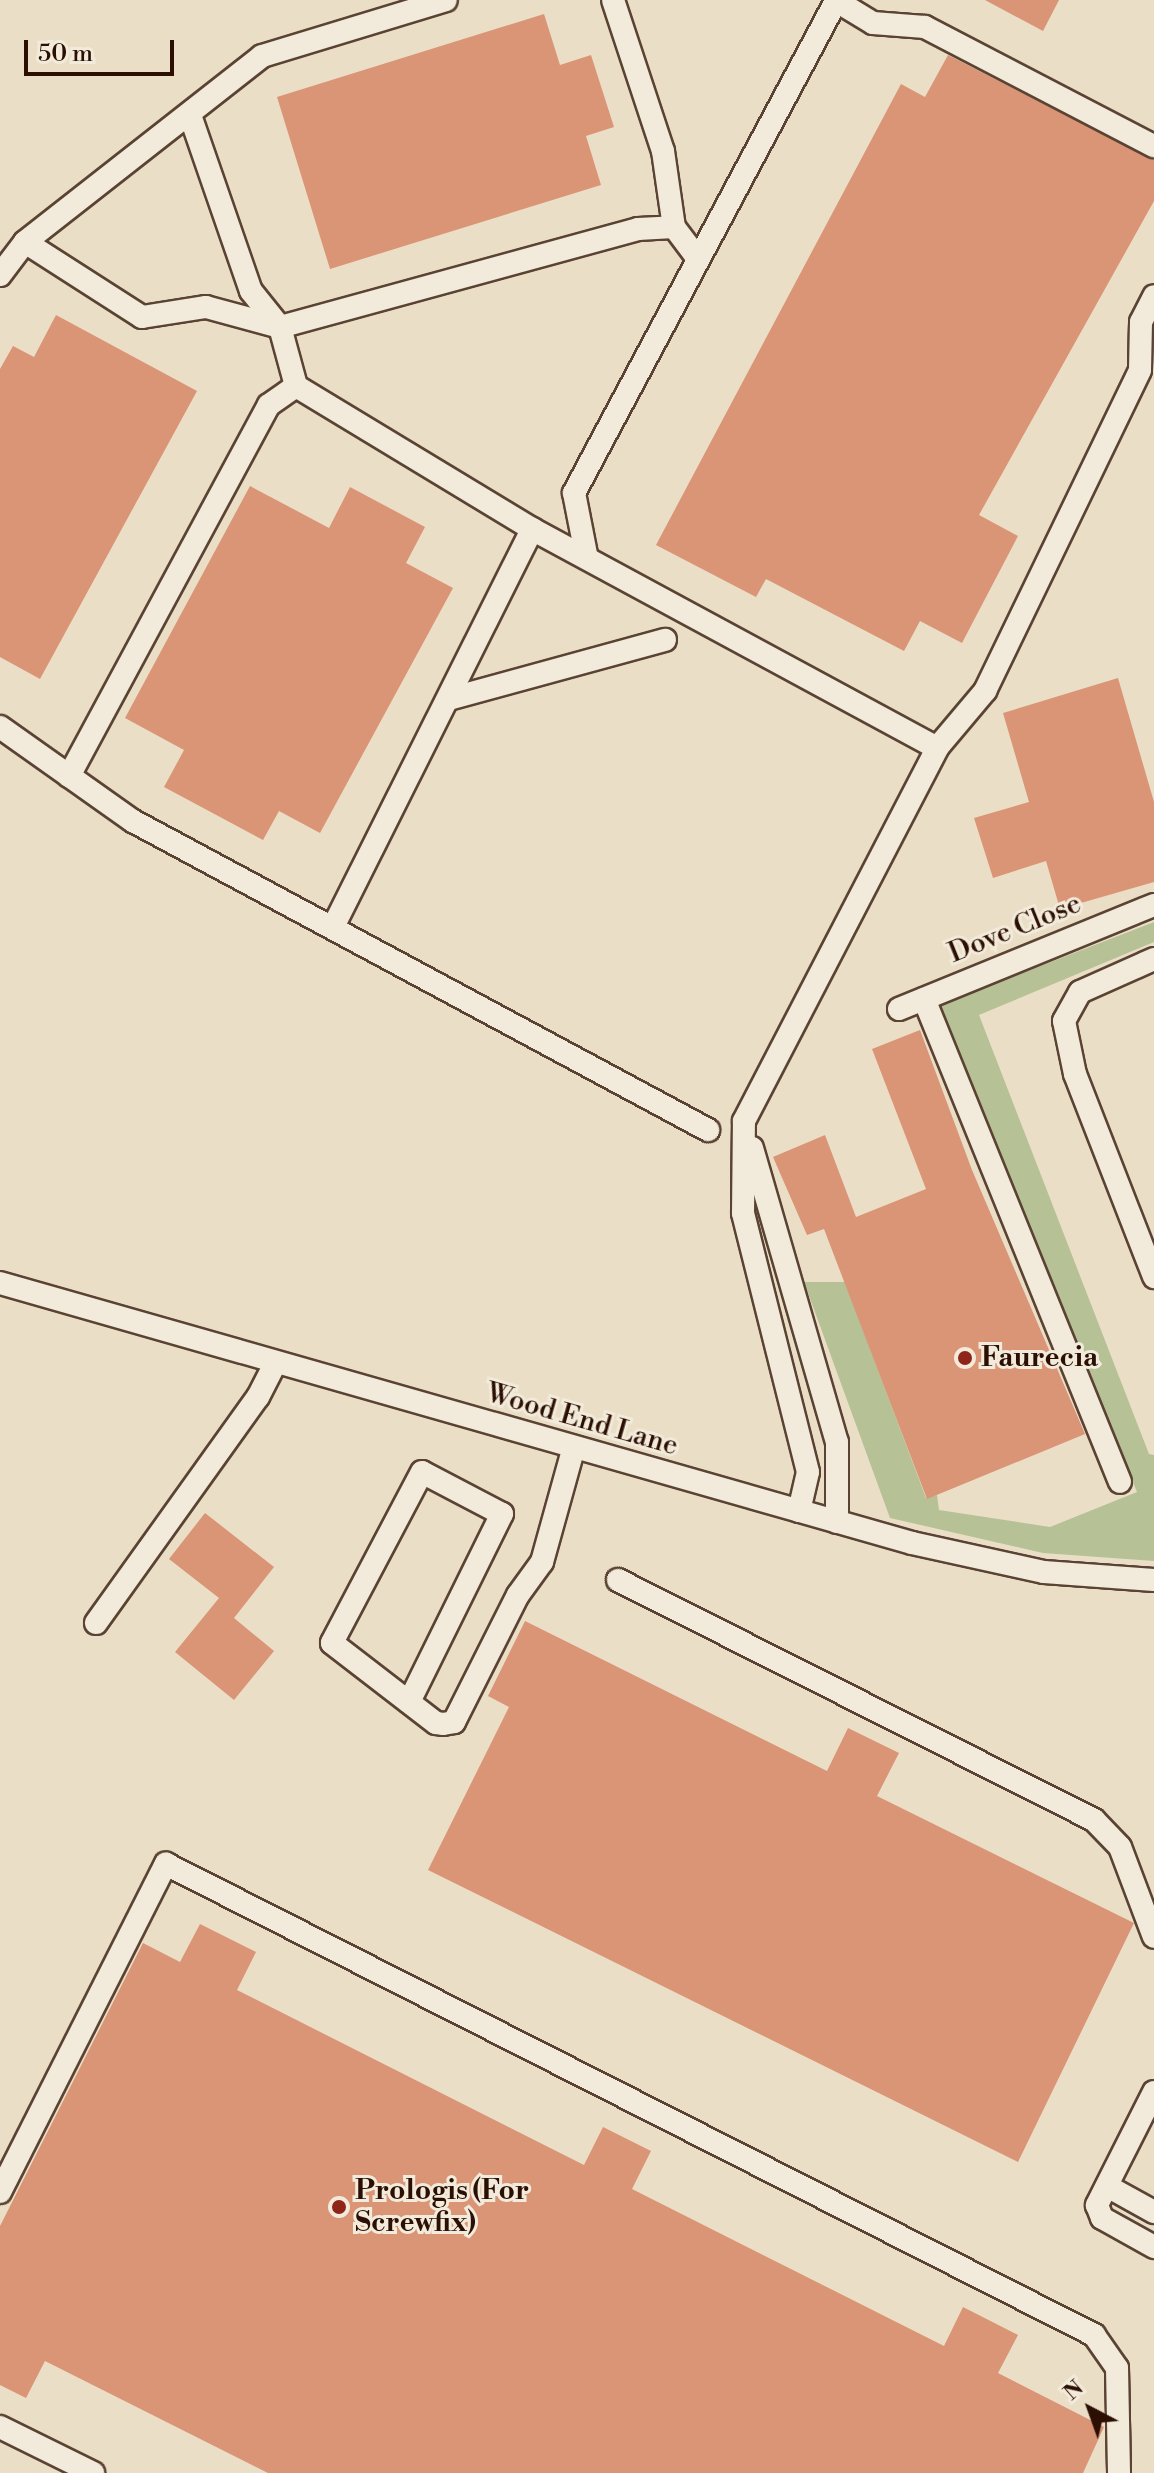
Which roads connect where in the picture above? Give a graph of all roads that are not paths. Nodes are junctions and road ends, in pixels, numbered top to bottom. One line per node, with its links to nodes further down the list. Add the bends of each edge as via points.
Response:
1 (446, 0): 4 (street, via 262,56)
2 (613, 0): 6 (street, via 663,151)
3 (835, 0): 5 (street, via 873,23 925,27); 8 (street)
4 (190, 115): 7 (street); 11 (street, via 251,291)
5 (1154, 146)
6 (674, 227): 8 (street); 11 (street, via 638,229)
7 (25, 242): 9 (street); 11 (street, via 142,317 206,307)
8 (697, 258): 14 (street, via 574,493)
9 (0, 275)
10 (1154, 296): 18 (street, via 1141,322 1140,370 1127,398 985,691)
11 (280, 327): 12 (street)
12 (296, 386): 13 (street); 19 (street, via 269,405)
13 (532, 529): 14 (street); 16 (street)
14 (586, 554): 18 (street)
15 (665, 640): 16 (street)
16 (449, 699): 21 (street)
17 (0, 727): 19 (street)
18 (937, 748): 25 (street)
19 (69, 776): 21 (street, via 133,821)
20 (1154, 905): 23 (street, Dove Close)
21 (334, 925): 26 (street)
22 (1154, 959): 27 (street, via 1080,992 1064,1021 1075,1074)
23 (924, 999): 24 (street, Dove Close); 33 (street)
24 (899, 1009)
25 (744, 1121): 29 (street); 31 (street, via 743,1213)
26 (708, 1130)
27 (1154, 1277)
28 (0, 1283): 30 (street, Wood End Lane)
29 (816, 1361): 31 (street); 35 (street, via 837,1442)
30 (275, 1363): 32 (street, Wood End Lane); 38 (street, via 258,1397)
31 (782, 1371): 34 (street, via 808,1472)
32 (573, 1450): 34 (street, Wood End Lane); 39 (street, via 542,1562 518,1595 454,1722 436,1723)
33 (1120, 1482)
34 (799, 1511): 35 (street, Wood End Lane)
35 (836, 1513): 37 (street, Wood End Lane, via 989,1562)
36 (618, 1580): 40 (street, via 1094,1820 1120,1847)
37 (1154, 1580)
38 (96, 1623)
39 (409, 1702): 39 (street, via 502,1514 422,1472 332,1643)
40 (1154, 1937)
41 (1154, 2092): 42 (street)
42 (1107, 2186): 44 (street); 45 (street, via 1097,2205 1102,2218)
43 (0, 2192): 48 (street, via 166,1864 1094,2335 1117,2368)
44 (1154, 2212)
45 (1154, 2247)
46 (0, 2427): 47 (street)
47 (93, 2473)
48 (1119, 2473)

